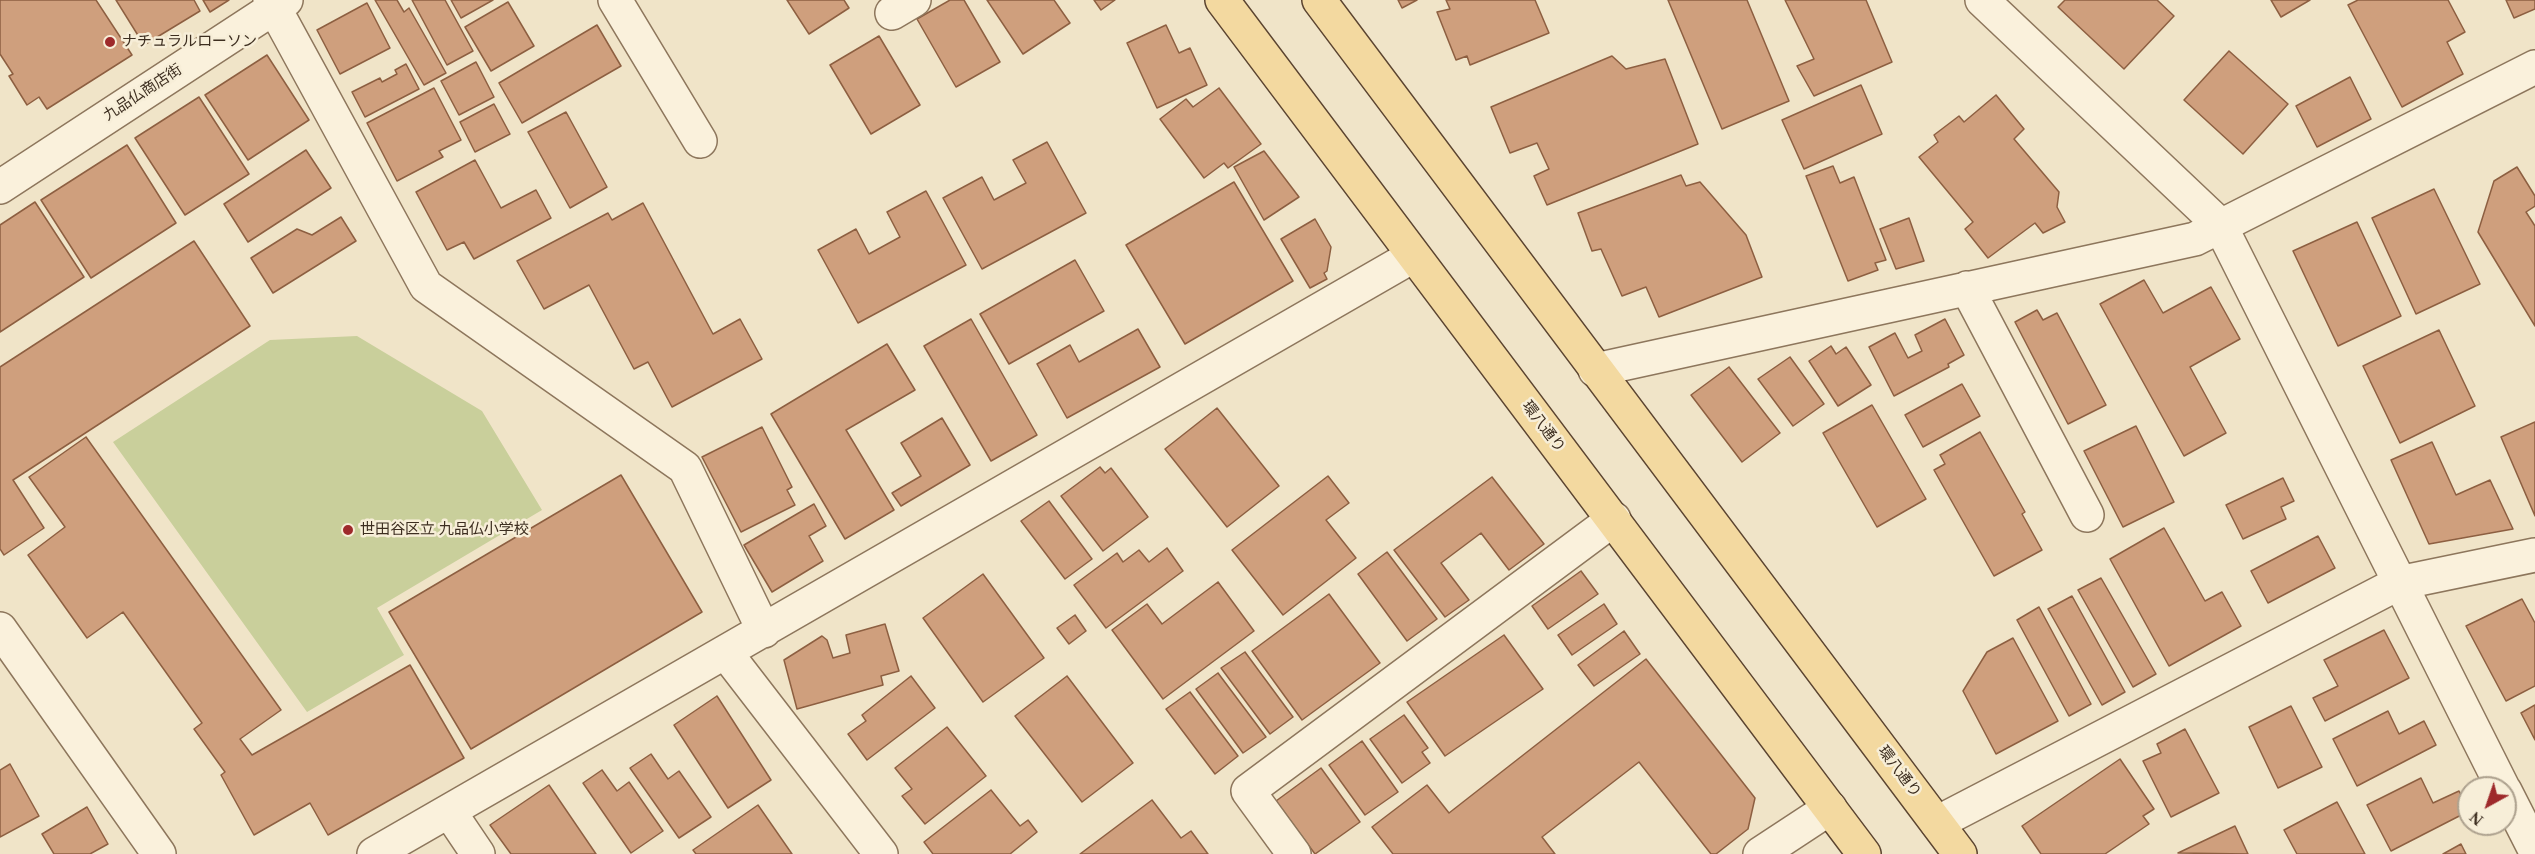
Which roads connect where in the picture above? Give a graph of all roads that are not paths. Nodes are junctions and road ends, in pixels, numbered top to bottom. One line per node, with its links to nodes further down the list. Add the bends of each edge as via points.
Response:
1 (615, 0): 7 (street)
2 (1222, 0): 10 (main road, 環八通り)
3 (1319, 0): 12 (main road, 環八通り)
4 (1982, 0): 9 (street)
5 (277, 2): 8 (street, 九品仏商店街); 18 (street, via 426,286 685,468)
6 (2535, 67): 9 (street)
7 (700, 141)
8 (0, 187)
9 (2220, 225): 11 (street, via 2195,238); 16 (street)
10 (1413, 256): 14 (main road, 環八通り); 18 (street)
11 (1967, 288): 12 (street); 13 (street)
12 (1595, 370): 24 (main road, 環八通り)
13 (2086, 515)
14 (1614, 519): 21 (main road, 環八通り); 30 (street, via 1248,791)
15 (2535, 555): 16 (street)
16 (2399, 583): 20 (street); 24 (street)
17 (0, 629): 26 (street)
18 (764, 631): 19 (street)
19 (726, 653): 22 (street); 29 (street)
20 (2497, 776)
21 (1830, 808): 31 (street); 32 (main road, 環八通り)
22 (449, 811): 27 (street); 28 (street)
23 (2517, 815): 25 (street)
24 (1936, 823): 33 (main road, 環八通り)
25 (2535, 850)
26 (159, 854)
27 (374, 854)
28 (478, 854)
29 (881, 854)
30 (1294, 854)
31 (1760, 854)
32 (1864, 854)
33 (1960, 854)

